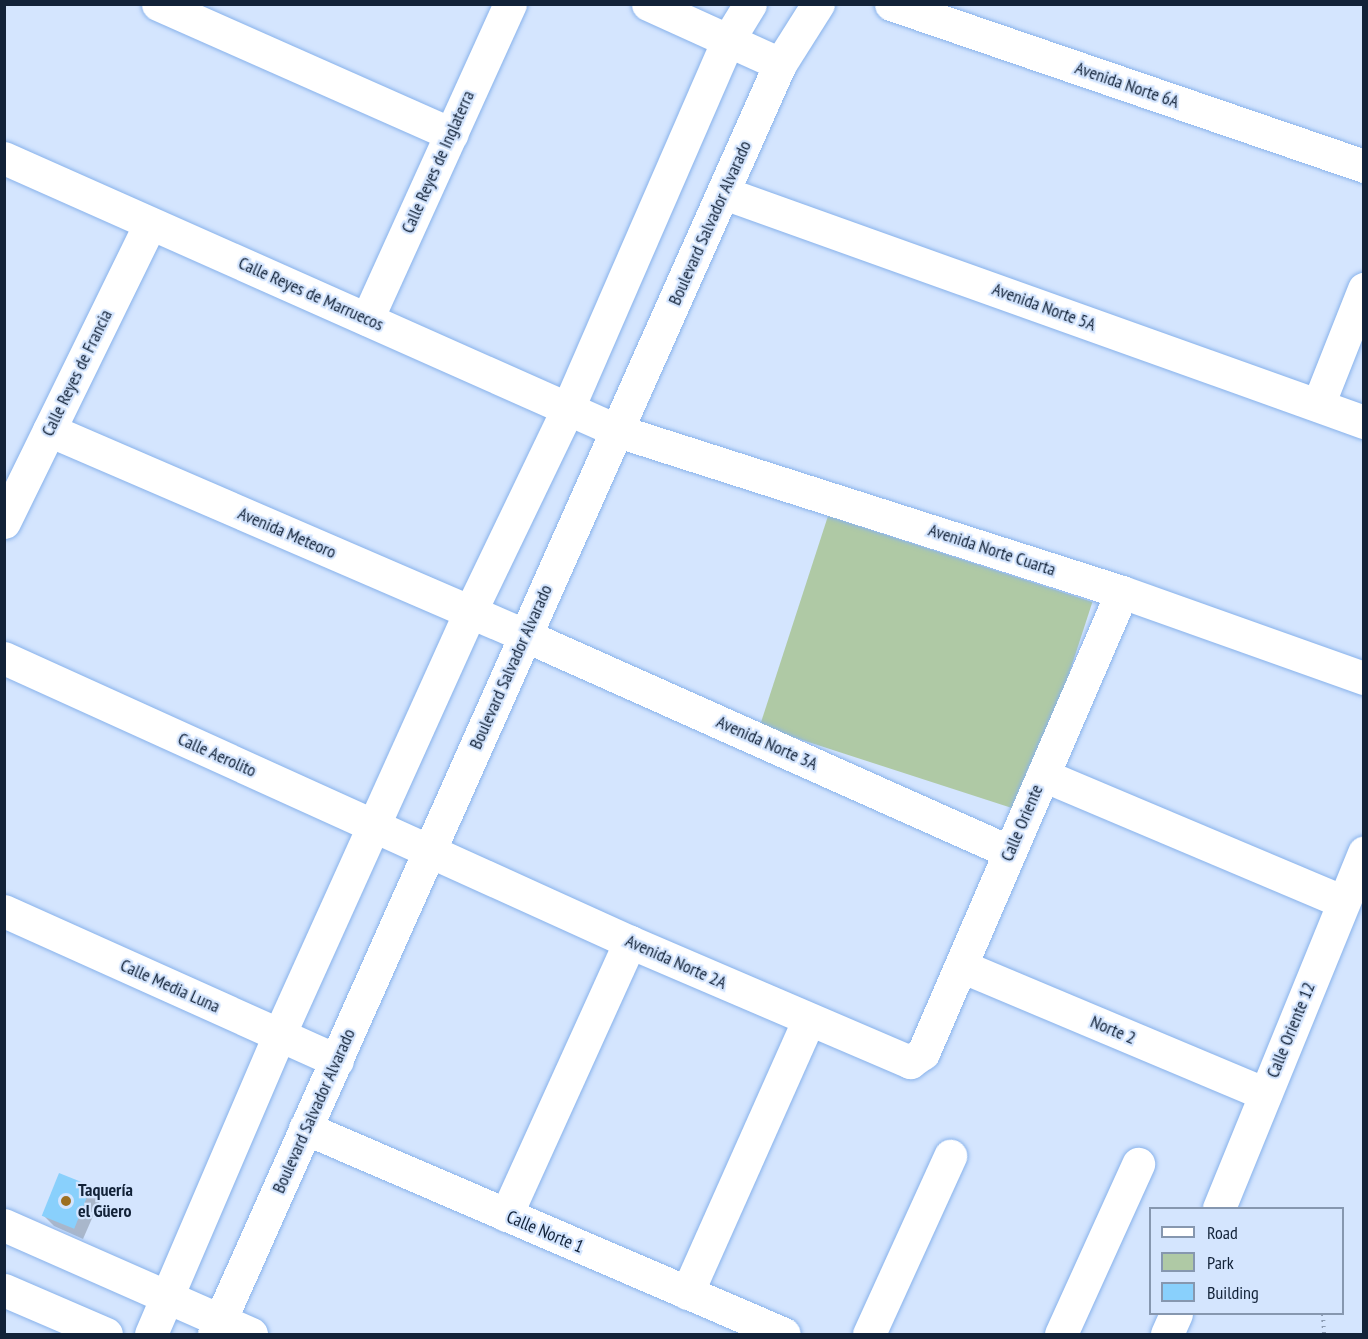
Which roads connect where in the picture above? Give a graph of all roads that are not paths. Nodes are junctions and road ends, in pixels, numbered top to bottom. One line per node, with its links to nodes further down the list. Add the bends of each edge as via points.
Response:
1 (158, 4): 9 (street)
2 (510, 4): 9 (street, Calle Reyes de Inglaterra)
3 (648, 4): 7 (street)
4 (750, 4): 7 (street)
5 (818, 4): 8 (street, Boulevard Salvador Alvarado)
6 (891, 4): 11 (street, Avenida Norte 6A)
7 (728, 40): 8 (street); 17 (street)
8 (780, 64): 12 (street, Boulevard Salvador Alvarado)
9 (451, 134): 15 (street, Calle Reyes de Inglaterra)
10 (4, 158): 13 (street, Calle Reyes de Marruecos)
11 (1364, 166)
12 (724, 193): 16 (street, Avenida Norte 5A); 20 (street, Boulevard Salvador Alvarado)
13 (150, 224): 15 (street, Calle Reyes de Marruecos); 19 (street, Calle Reyes de Francia)
14 (1364, 289): 16 (street)
15 (367, 319): 17 (street, Calle Reyes de Marruecos)
16 (1318, 405): 18 (street, Avenida Norte 5A)
17 (568, 408): 20 (street, Calle Reyes de Marruecos); 23 (street)
18 (1364, 422)
19 (50, 430): 21 (street, Calle Reyes de Francia); 23 (street, Avenida Meteoro)
20 (618, 430): 22 (street, Avenida Norte Cuarta); 24 (street, Boulevard Salvador Alvarado)
21 (4, 522)
22 (1122, 592): 26 (street, Avenida Norte Cuarta); 27 (street, Calle Oriente)
23 (470, 612): 24 (street, Avenida Meteoro); 28 (street)
24 (524, 635): 29 (street, Boulevard Salvador Alvarado); 30 (street, Avenida Norte 3A)
25 (4, 658): 28 (street, Calle Aerolito)
26 (1364, 678)
27 (1043, 775): 30 (street, Calle Oriente); 32 (street)
28 (374, 826): 29 (street, Calle Aerolito); 37 (street)
29 (430, 850): 34 (street, Avenida Norte 2A); 39 (street, Boulevard Salvador Alvarado)
30 (1010, 852): 35 (street, Calle Oriente)
31 (1364, 852): 32 (street, Calle Oriente 12)
32 (1343, 902): 40 (street, Calle Oriente 12)
33 (4, 911): 37 (street, Calle Media Luna)
34 (630, 942): 36 (street, Avenida Norte 2A); 45 (street)
35 (961, 966): 38 (street, Calle Oriente); 40 (street, Norte 2)
36 (808, 1021): 38 (street, Avenida Norte 2A, via 900,1061 916,1060); 48 (street)
37 (279, 1035): 39 (street, Calle Media Luna); 49 (street)
38 (923, 1053)
39 (337, 1061): 41 (street, Boulevard Salvador Alvarado)
40 (1265, 1094): 44 (street, Calle Oriente 12)
41 (305, 1128): 45 (street, Calle Norte 1); 51 (street, Boulevard Salvador Alvarado)
42 (950, 1156): 56 (street)
43 (1138, 1164): 57 (street)
44 (1220, 1207)
45 (506, 1215): 48 (street, Calle Norte 1)
46 (4, 1225): 49 (street)
47 (4, 1290): 52 (street)
48 (687, 1293): 55 (street, Calle Norte 1)
49 (169, 1297): 51 (street); 53 (street)
50 (1176, 1315): 58 (street)
51 (217, 1328): 54 (street)
52 (106, 1335)
53 (151, 1335)
54 (251, 1335)
55 (784, 1335)
56 (869, 1335)
57 (1061, 1335)
58 (1167, 1335)

